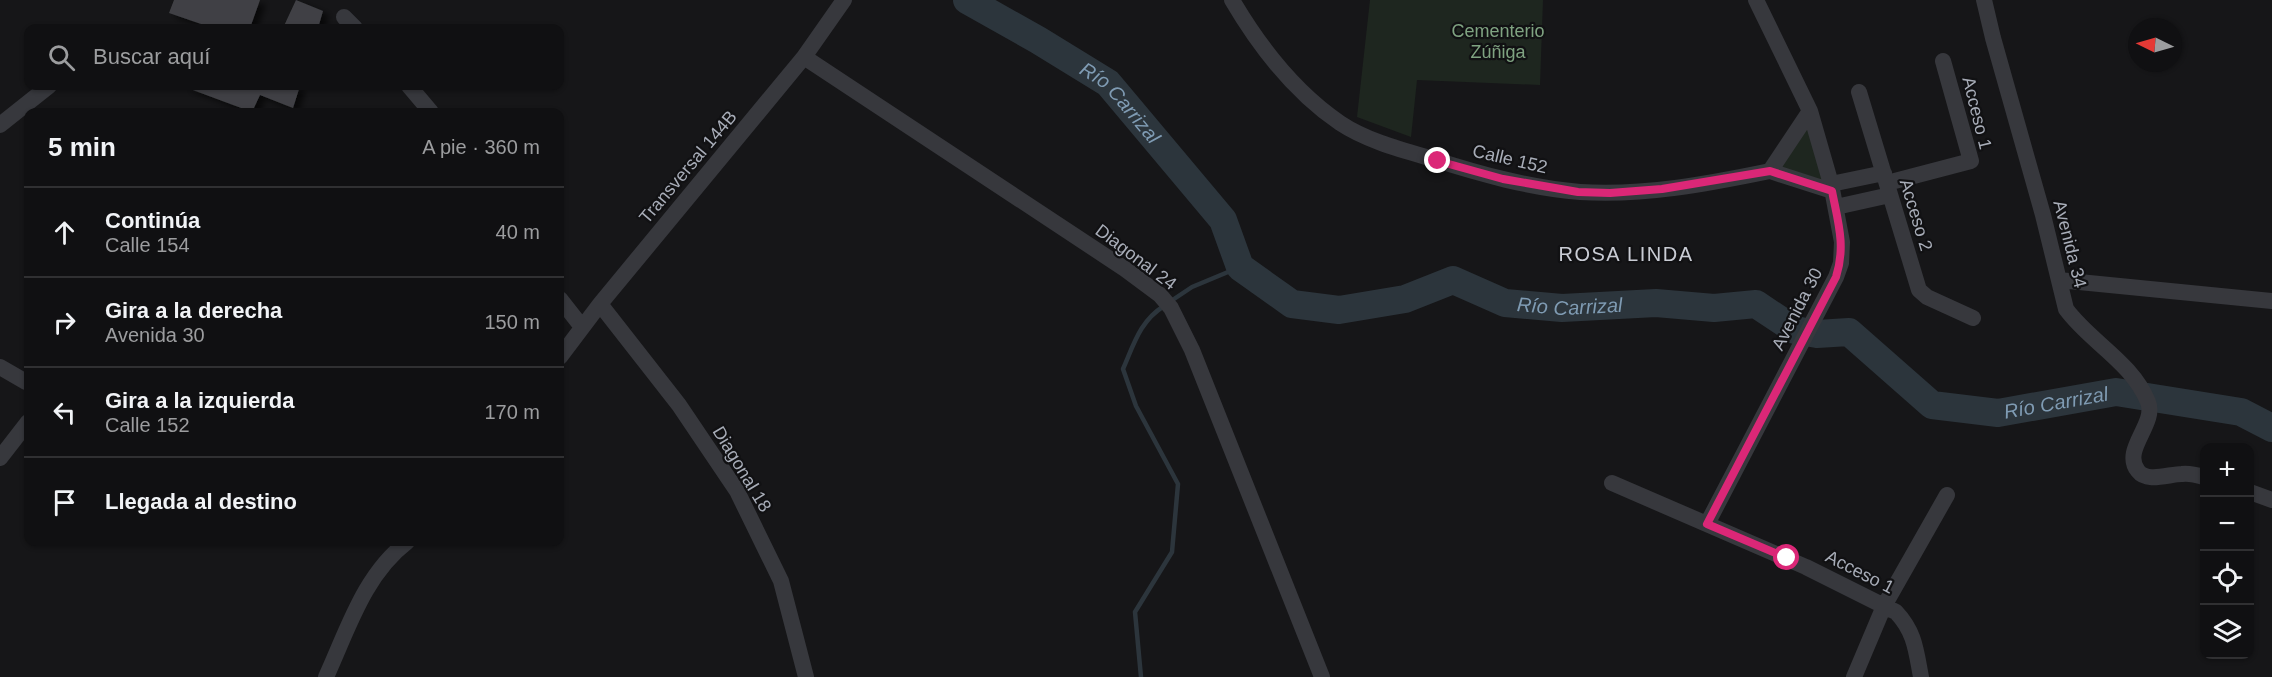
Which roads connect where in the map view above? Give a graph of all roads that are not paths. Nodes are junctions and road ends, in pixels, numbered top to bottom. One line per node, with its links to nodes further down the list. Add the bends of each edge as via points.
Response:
1 (844, 0): 5 (street, Transversal 144B)
2 (1232, 0): 13 (street, Calle 152, via 1260,41 1308,97 1357,133 1418,155 1503,179 1595,193 1676,188)
3 (1756, 0): 11 (street, Avenida 30)
4 (1984, 0): 16 (street, Avenida 34)
5 (804, 57): 19 (street, Transversal 144B); 37 (street, Diagonal 24, via 1125,269 1171,308 1192,350)
6 (1943, 61): 14 (street, Acceso 1, via 1971,161)
7 (44, 90): 12 (street)
8 (412, 90): 10 (street)
9 (1859, 92): 14 (street, Acceso 2)
10 (428, 108)
11 (1810, 111): 13 (street); 15 (street, Avenida 30)
12 (0, 126)
13 (1770, 171): 15 (street, Calle 152)
14 (1887, 184): 15 (street, Acceso 1); 15 (street, Acceso 1); 20 (street, Acceso 2, via 1918,290)
15 (1833, 194): 32 (street, Avenida 30, via 1842,253 1836,277)
16 (2059, 280): 17 (street); 27 (street, Avenida 34, via 2066,309 2128,370 2148,402 2150,411 2134,454 2133,464 2138,473 2149,477 2183,473)
17 (2272, 301)
18 (564, 304): 21 (street)
19 (600, 304): 21 (street, Transversal 144B); 36 (street, Diagonal 18, via 679,405 737,491 781,580)
20 (1973, 318)
21 (582, 327): 22 (street, Transversal 144B)
22 (564, 352)
23 (0, 367): 24 (street)
24 (24, 381)
25 (24, 427): 26 (street)
26 (0, 459)
27 (2200, 476)
28 (1612, 483): 32 (street, Acceso 1)
29 (2254, 494): 31 (street)
30 (1947, 495): 34 (street)
31 (2272, 501)
32 (1707, 524): 34 (street, Acceso 1)
33 (402, 546): 35 (street, via 365,589)
34 (1884, 606): 38 (street); 39 (street, Acceso 1, via 1907,624)
35 (326, 677)
36 (806, 677)
37 (1322, 677)
38 (1854, 677)
39 (1921, 677)

